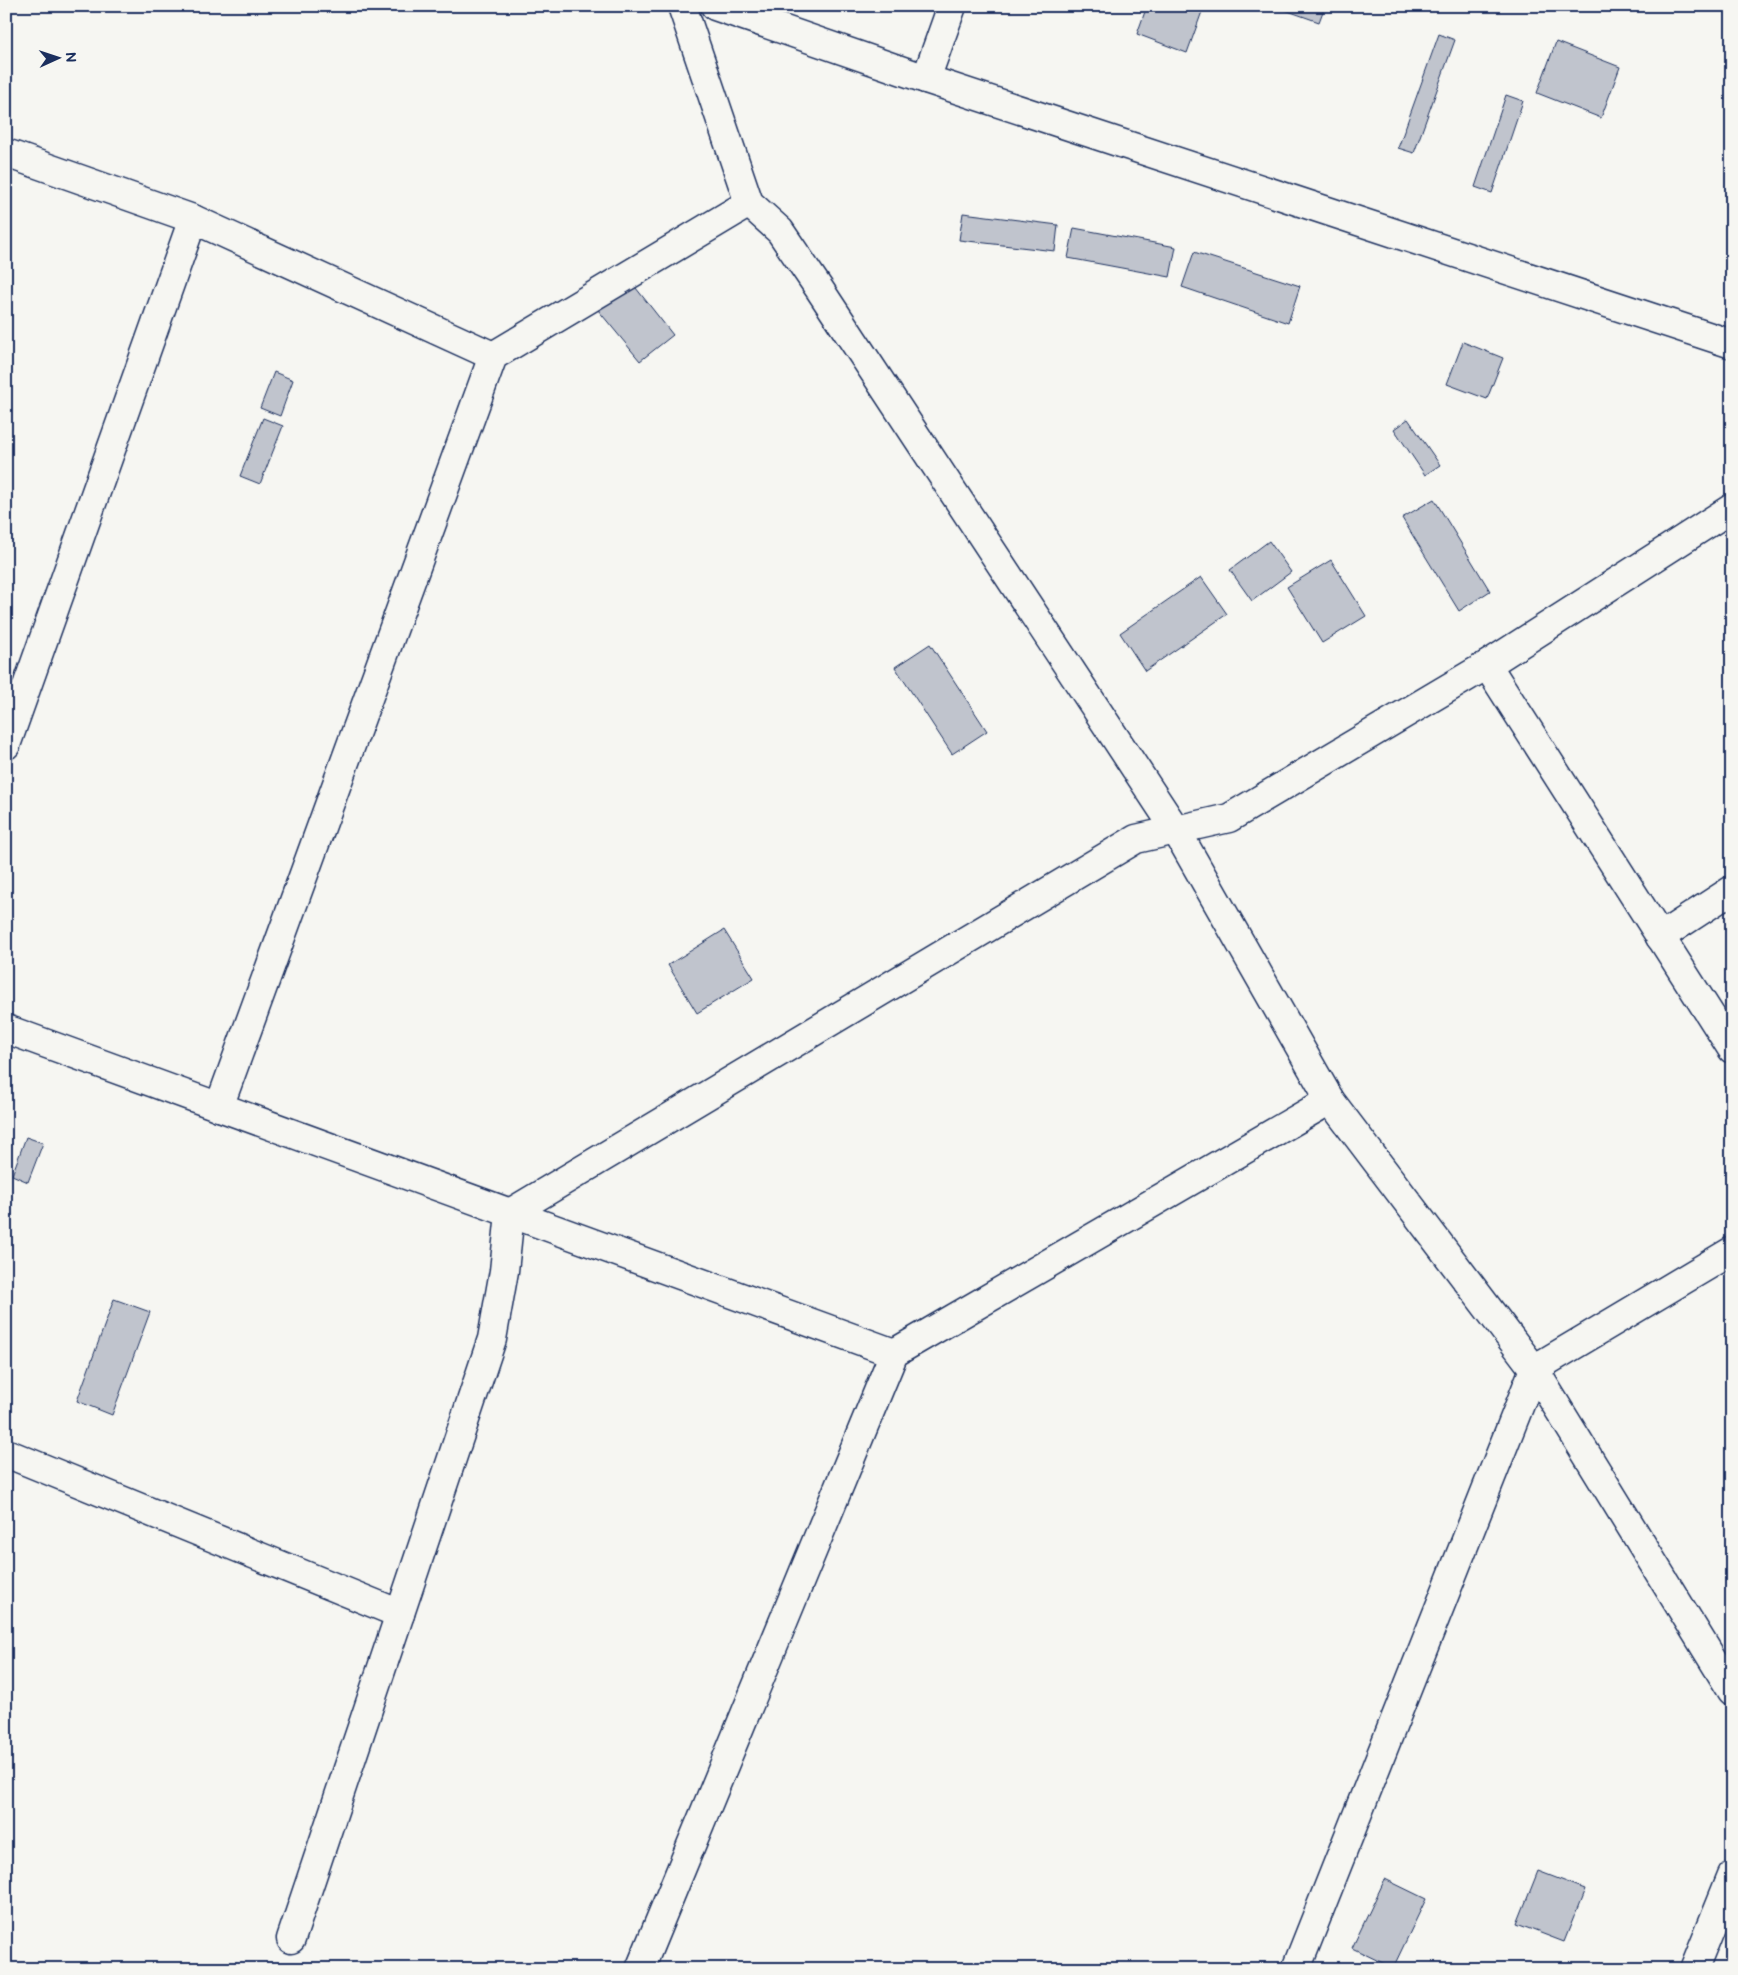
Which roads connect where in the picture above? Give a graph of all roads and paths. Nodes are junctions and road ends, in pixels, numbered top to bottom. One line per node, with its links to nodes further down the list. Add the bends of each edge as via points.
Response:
1 (682, 6): 6 (street)
2 (714, 6): 4 (street)
3 (952, 6): 4 (street)
4 (926, 80): 8 (street)
5 (6, 153): 7 (street)
6 (749, 203): 9 (street); 13 (street, via 780,231)
7 (193, 219): 9 (street); 12 (street)
8 (1732, 344)
9 (493, 356): 19 (street)
10 (1732, 508): 11 (street)
11 (1487, 665): 13 (street, via 1229,818); 15 (street)
12 (6, 745)
13 (1176, 830): 18 (street); 20 (street, via 1136,839)
14 (1732, 890): 15 (street)
15 (1660, 937): 17 (street)
16 (6, 1029): 19 (street)
17 (1732, 1049)
18 (1330, 1100): 22 (street); 23 (street)
19 (219, 1107): 20 (street)
20 (510, 1213): 22 (street); 25 (street, via 492,1339)
21 (1732, 1251): 23 (street)
22 (894, 1353): 29 (street)
23 (1534, 1369): 26 (street); 30 (street)
24 (6, 1453): 25 (street)
25 (400, 1614): 28 (street)
26 (1732, 1691)
27 (1732, 1875): 31 (street)
28 (291, 1939)
29 (640, 1969)
30 (1296, 1969)
31 (1694, 1969)

